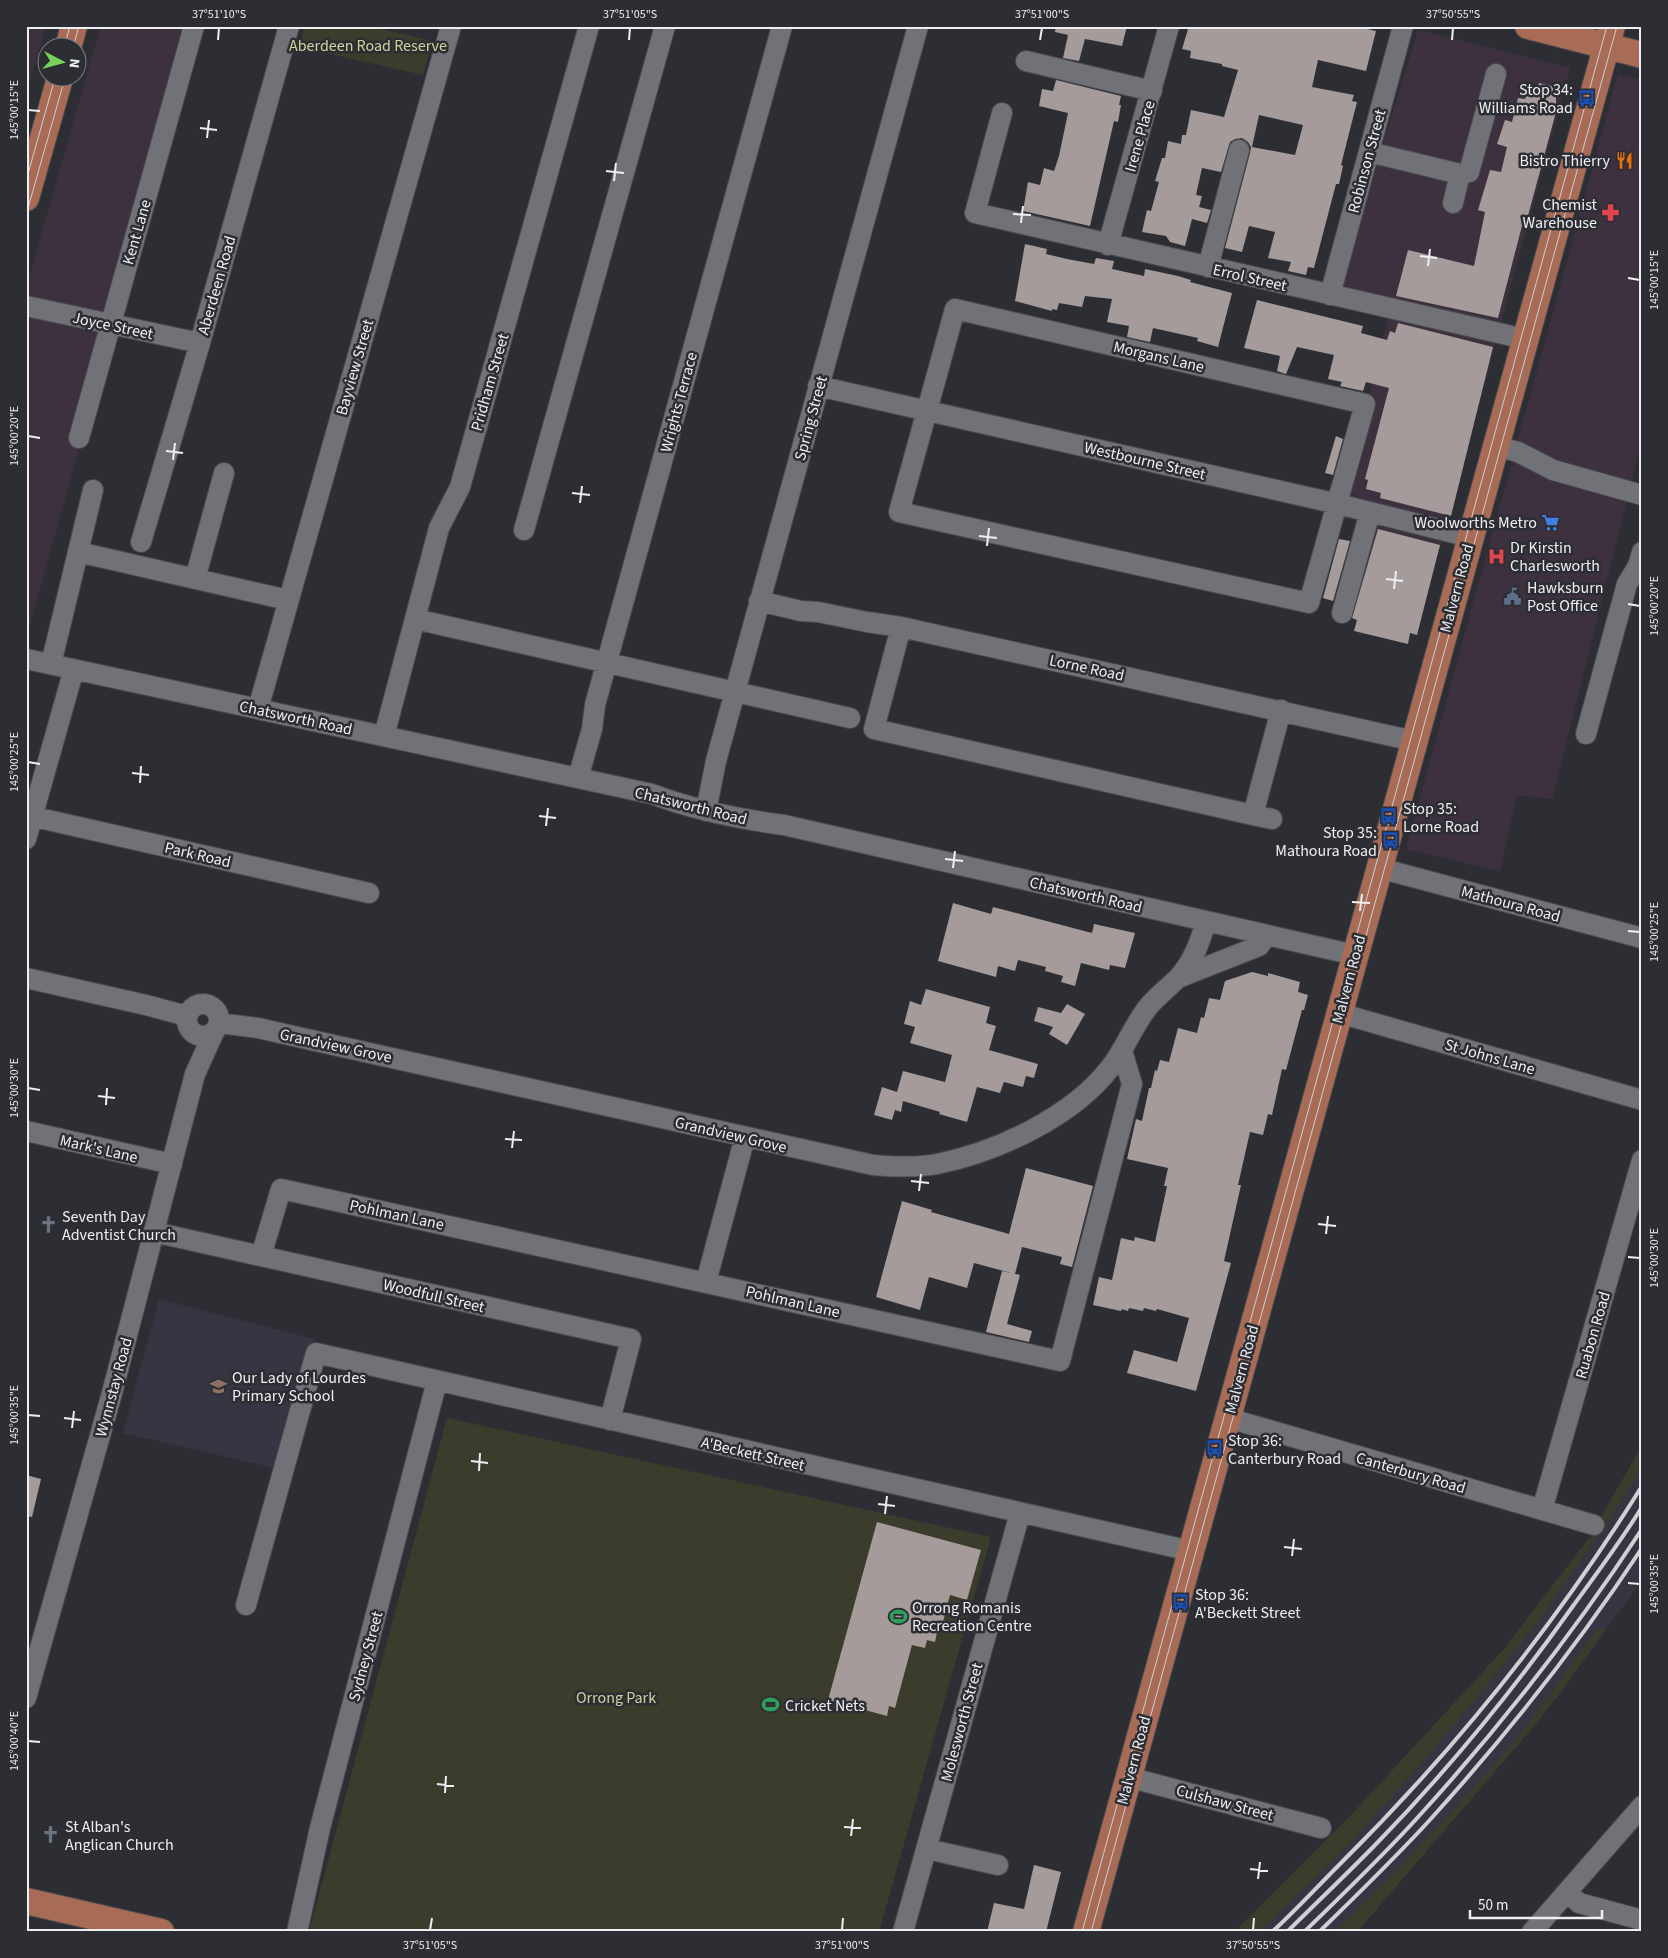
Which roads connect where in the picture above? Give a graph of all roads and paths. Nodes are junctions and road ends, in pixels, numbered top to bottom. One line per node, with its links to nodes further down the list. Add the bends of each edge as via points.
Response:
1 (194, 26): 27 (street, Kent Lane)
2 (289, 26): 29 (street, Aberdeen Road)
3 (451, 26): 45 (street, Bayview Street)
4 (589, 26): 48 (street, Pridham Street, via 460,487 439,528)
5 (665, 26): 39 (street)
6 (918, 26): 30 (street, Spring Street)
7 (1169, 26): 16 (street, Irene Place)
8 (1403, 26): 19 (street, Robinson Street)
9 (1528, 26): 11 (main road)
10 (777, 27): 51 (street, Wrights Terrace)
11 (1609, 36): 12 (main road); 28 (main road, Malvern Road)
12 (1642, 55)
13 (1026, 62): 16 (street)
14 (1496, 74): 20 (street, via 1469,172)
15 (57, 88): 21 (main road)
16 (1152, 91): 23 (street, Irene Place)
17 (1002, 113): 23 (street, Errol Street, via 975,213)
18 (1239, 150): 24 (street)
19 (1369, 152): 20 (street); 25 (street, Robinson Street)
20 (1460, 174): 22 (street)
21 (27, 195)
22 (1453, 203)
23 (1108, 245): 24 (street, Errol Street)
24 (1208, 267): 25 (street, Errol Street)
25 (1330, 295): 28 (street, Errol Street)
26 (26, 306): 27 (street, Joyce Street)
27 (110, 324): 29 (street, Joyce Street); 32 (street, Kent Lane)
28 (1525, 339): 33 (main road, Malvern Road)
29 (200, 343): 41 (street, Aberdeen Road)
30 (818, 386): 31 (street, Westbourne Street); 46 (street, Spring Street)
31 (927, 411): 37 (street, Westbourne Street); 37 (street, via 899,512 1310,602); 37 (street, Morgans Lane, via 954,308 1365,404)
32 (79, 438)
33 (1496, 446): 36 (street, via 1518,452 1553,470); 40 (main road, Malvern Road)
34 (224, 473): 44 (street)
35 (93, 490): 42 (street)
36 (1642, 495)
37 (1338, 504): 38 (street, Westbourne Street)
38 (1370, 512): 40 (street, Westbourne Street); 47 (street)
39 (524, 530)
40 (1470, 537): 60 (main road, Malvern Road)
41 (141, 542)
42 (78, 552): 44 (street); 52 (street)
43 (1642, 552): 58 (street, via 1627,584)
44 (195, 579): 45 (street)
45 (288, 600): 55 (street, Bayview Street)
46 (759, 601): 49 (street, Lorne Road, via 801,611); 54 (street, Spring Street)
47 (1342, 614)
48 (415, 619): 51 (street); 59 (street, Pridham Street)
49 (901, 626): 56 (street, Lorne Road); 56 (street, via 874,729 1263,817)
50 (26, 659): 52 (street, Chatsworth Road)
51 (606, 663): 54 (street); 61 (street, Wrights Terrace)
52 (51, 664): 53 (street, Chatsworth Road)
53 (74, 669): 55 (street, Chatsworth Road); 63 (street)
54 (735, 692): 57 (street); 62 (street, Spring Street)
55 (258, 709): 59 (street, Chatsworth Road)
56 (1281, 710): 60 (street, Lorne Road)
57 (850, 718)
58 (1586, 734)
59 (384, 736): 61 (street, Chatsworth Road)
60 (1414, 741): 65 (main road, Malvern Road)
61 (578, 778): 62 (street, Chatsworth Road)
62 (706, 810): 67 (street, Chatsworth Road)
63 (29, 816): 64 (street); 66 (street, Park Road)
64 (26, 839)
65 (1379, 868): 69 (street, Mathoura Road); 70 (main road, Malvern Road)
66 (370, 893)
67 (1206, 921): 68 (street, Chatsworth Road); 72 (street, Grandview Grove, via 1198,950)
68 (1267, 935): 70 (street, Chatsworth Road); 72 (street, Grandview Grove, via 1259,946)
69 (1642, 938)
70 (1355, 955): 73 (main road, Malvern Road)
71 (26, 978): 74 (street, via 146,1005)
72 (1178, 978): 76 (street, Grandview Grove, via 1147,1009)
73 (1339, 1013): 78 (street, St Johns Lane); 87 (main road, Malvern Road)
74 (190, 1024): 75 (street, via 203,1036); 75 (street, via 193,1007 209,1005 217,1012); 77 (street, Wynnstay Road)
75 (216, 1028): 77 (street, Wynnstay Road); 80 (street, Grandview Grove, via 258,1028)
76 (1122, 1051): 80 (street, Grandview Grove, via 1093,1086 1048,1121 996,1146 937,1164 873,1165); 85 (street, Pohlman Lane, via 1132,1084 1060,1361)
77 (195, 1074): 82 (street, Wynnstay Road)
78 (1642, 1100)
79 (26, 1132): 82 (street, Mark's Lane)
80 (745, 1137): 85 (street)
81 (1642, 1160): 89 (street, Ruabon Road)
82 (172, 1164): 83 (street, Wynnstay Road)
83 (154, 1232): 84 (street, Woodfull Street); 94 (street, Wynnstay Road)
84 (262, 1256): 85 (street, Pohlman Lane, via 281,1189); 88 (street, Woodfull Street, via 631,1339)
85 (706, 1282)
86 (437, 1381): 88 (street, A'Beckett Street); 93 (street, A'Beckett Street, via 316,1353); 104 (street, Sydney Street, via 320,1828)
87 (1228, 1418): 89 (street, Canterbury Road); 92 (main road, Malvern Road)
88 (610, 1420): 90 (street, A'Beckett Street)
89 (1542, 1510): 91 (street, Canterbury Road)
90 (1020, 1513): 92 (street, A'Beckett Street); 98 (street, Molesworth Street)
91 (1594, 1526)
92 (1191, 1551): 95 (main road, Malvern Road)
93 (246, 1605)
94 (26, 1698)
95 (1128, 1777): 97 (street, Culshaw Street); 106 (main road, Malvern Road)
96 (1642, 1806): 100 (street)
97 (1321, 1828)
98 (927, 1849): 99 (street); 105 (street, Molesworth Street)
99 (998, 1865)
100 (1567, 1892): 102 (street, via 1579,1903); 107 (street)
101 (26, 1901): 103 (main road)
102 (1642, 1920)
103 (161, 1932)
104 (297, 1932)
105 (903, 1932)
106 (1086, 1932)
107 (1532, 1932)

